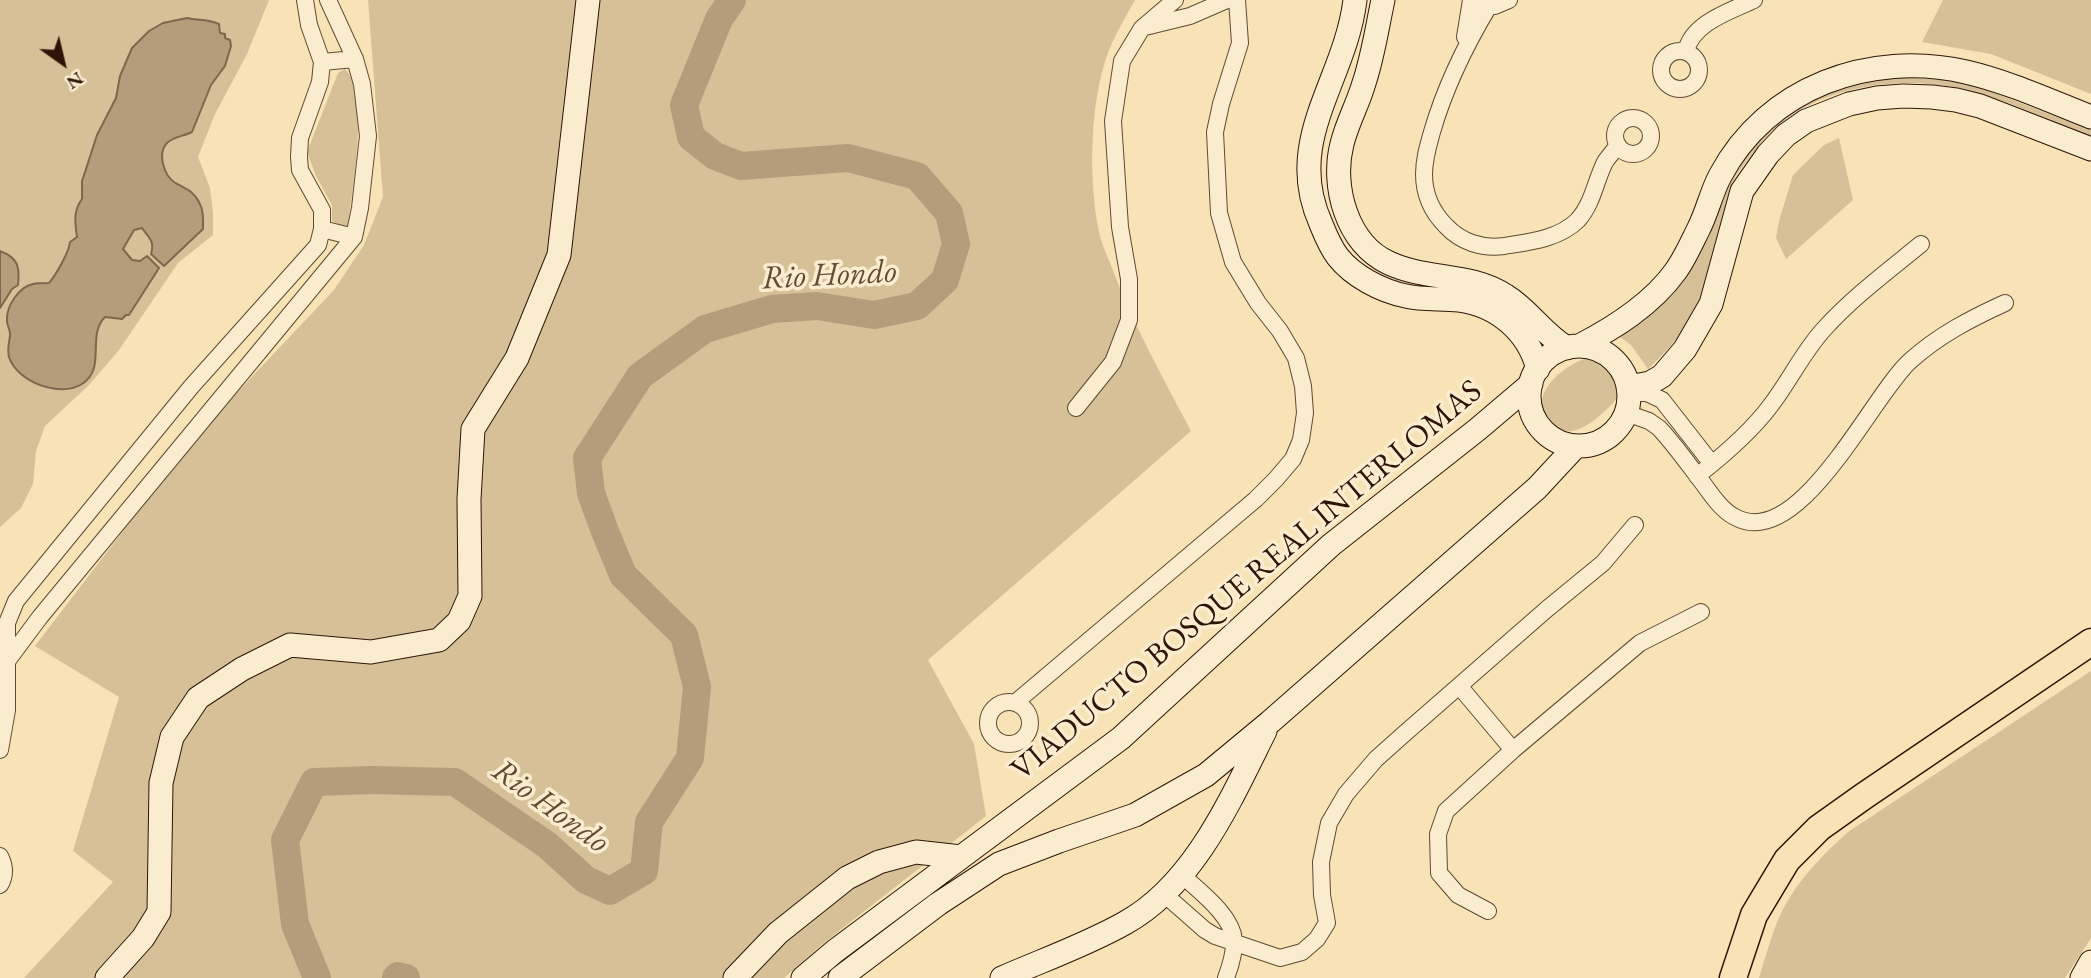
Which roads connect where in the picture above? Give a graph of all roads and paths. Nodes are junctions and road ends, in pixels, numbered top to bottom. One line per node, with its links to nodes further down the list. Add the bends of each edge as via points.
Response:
1 (304, 0): 15 (street)
2 (328, 0): 14 (street)
3 (588, 0): 47 (main road, via 559,254 517,358 473,429 470,596 459,621 439,640 371,652 290,645 198,698 172,737 161,783 159,912 143,938)
4 (1175, 0): 12 (street)
5 (1227, 0): 12 (street, via 1190,16)
6 (1237, 0): 35 (street, via 1240,43 1215,132 1219,214 1233,262 1296,358 1306,413 1301,440 1293,459 1255,499)
7 (1355, 0): 24 (main road, via 1349,35 1308,158 1308,181 1324,232 1338,257 1380,288 1406,296 1460,300 1497,314 1528,344)
8 (1383, 0): 23 (main road, via 1364,85 1341,145 1341,198 1351,225 1367,249 1385,262 1428,276 1459,277 1506,295 1549,336)
9 (1509, 0): 11 (street, via 1495,6)
10 (1754, 0): 13 (street, via 1706,24 1688,42)
11 (1478, 2): 17 (street, via 1426,155 1425,188 1439,220 1462,239 1480,246 1556,235 1588,206 1605,162)
12 (1142, 28): 26 (street, via 1122,61 1113,121 1129,320 1113,362)
13 (1686, 52)
14 (355, 59): 15 (street); 20 (street, via 368,136)
15 (322, 62): 19 (street, via 299,157 300,170 322,209)
16 (2091, 117): 23 (main road, via 1963,71 1903,66 1818,85 1771,112 1749,134 1720,175 1700,227 1663,286 1623,320)
17 (1618, 145)
18 (2091, 149): 25 (main road, via 1980,106 1932,97 1877,98 1806,121 1768,154 1742,191 1711,304 1685,349 1662,376)
19 (321, 229): 20 (street); 33 (street, via 318,245 191,387 16,601 7,623)
20 (354, 237): 33 (street)
21 (1921, 244): 28 (street, via 1844,308 1815,340 1771,405)
22 (2005, 303): 29 (street, via 1959,325 1908,363 1841,455 1783,514 1751,523 1734,517)
23 (1573, 347): 24 (main road, via 1547,358); 25 (main road, via 1589,347 1607,355 1621,369)
24 (1534, 377): 27 (main road, via 1530,406 1539,426 1555,440); 40 (main road, VIADUCTO BOSQUE REAL INTERLOMAS, via 1478,429 1331,545 1121,738)
25 (1628, 398): 27 (main road, via 1618,426 1608,436); 28 (street, via 1647,393 1662,400); 29 (street)
26 (1076, 408)
27 (1576, 446): 36 (main road, via 1537,488)
28 (1712, 464): 29 (street)
29 (1697, 476)
30 (1635, 525): 34 (street, via 1603,563)
31 (1701, 612): 38 (street, via 1640,643)
32 (2091, 642): 53 (main road, via 1819,828 1787,860 1754,915)
33 (8, 660): 37 (street)
34 (1460, 687): 38 (street); 45 (street, via 1376,759 1346,794 1329,824 1321,862 1327,923 1317,939 1302,953 1280,958)
35 (1016, 702)
36 (1270, 722): 41 (main road, via 1235,792); 50 (main road, via 1206,775 1135,815 999,864)
37 (0, 750)
38 (1513, 750): 44 (street, via 1446,811 1438,834 1439,873 1458,895)
39 (0, 856): 42 (street, via 5,874)
40 (961, 858): 48 (main road, via 916,852 879,862 848,878 778,933); 49 (main road, VIADUCTO BOSQUE REAL INTERLOMAS)
41 (1182, 875): 43 (main road); 45 (street, via 1228,922)
42 (0, 885)
43 (1164, 894): 45 (street, via 1205,930); 51 (main road, via 1127,922)
44 (1488, 911)
45 (1235, 942): 52 (street)
46 (2091, 962): 54 (main road)
47 (107, 978)
48 (735, 978)
49 (803, 978)
50 (840, 978)
51 (1002, 978)
52 (1226, 978)
53 (1733, 978)
54 (2082, 978)

